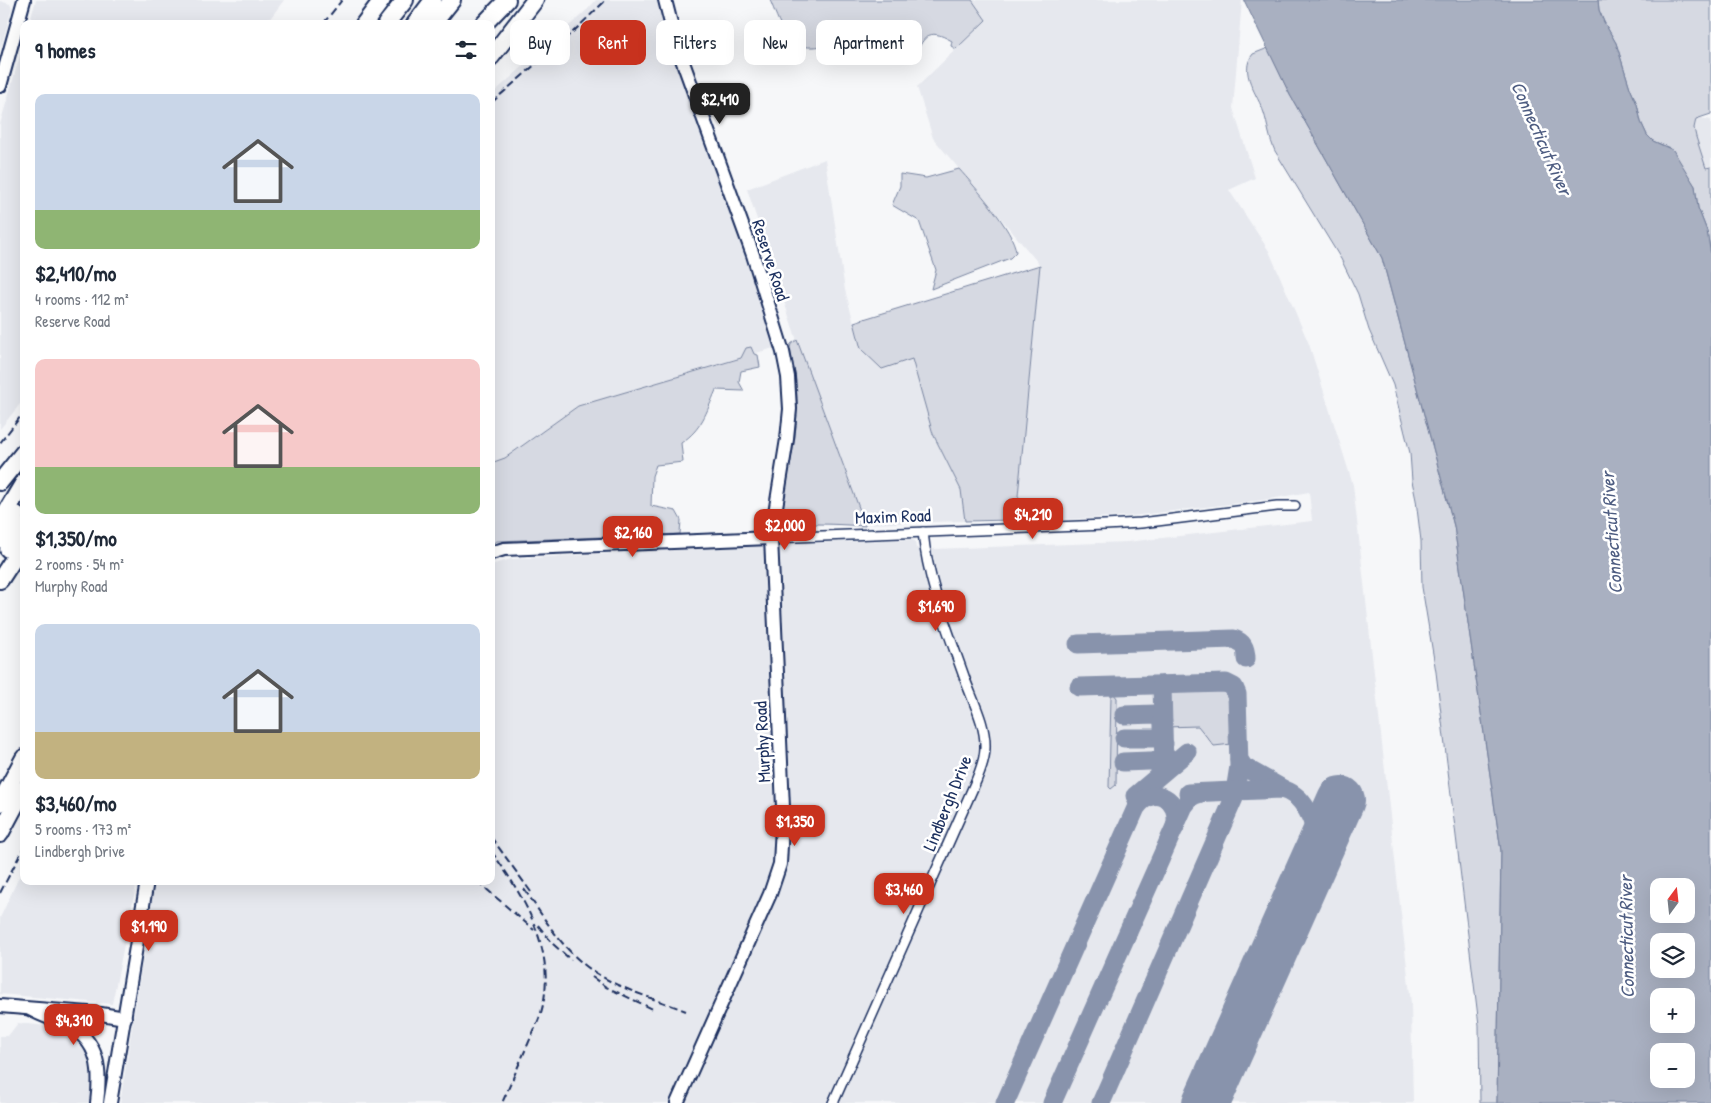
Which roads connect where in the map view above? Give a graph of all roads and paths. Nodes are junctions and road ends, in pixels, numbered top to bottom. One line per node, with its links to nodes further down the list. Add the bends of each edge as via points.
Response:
1 (24, 0): 17 (street)
2 (382, 0): 10 (highway)
3 (405, 0): 11 (highway)
4 (412, 0): 12 (highway)
5 (433, 0): 13 (highway)
6 (452, 0): 14 (highway)
7 (507, 0): 15 (highway)
8 (534, 0): 16 (highway)
9 (664, 0): 26 (street, Reserve Road, via 676,42 753,255 788,377 788,439)
10 (367, 20)
11 (389, 20)
12 (397, 20)
13 (418, 20)
14 (436, 20)
15 (488, 20)
16 (495, 52)
17 (0, 86)
18 (20, 457): 19 (highway)
19 (0, 482)
20 (20, 489): 23 (highway)
21 (1295, 506): 25 (street, Maxim Road, via 1121,524)
22 (20, 508): 27 (highway)
23 (0, 522)
24 (20, 532): 30 (highway)
25 (923, 532): 26 (street, Maxim Road); 43 (street, Lindbergh Drive, via 932,583 982,726 986,749 976,781)
26 (770, 538): 29 (street, Maxim Road); 42 (street, Murphy Road, via 783,807 780,864 770,894)
27 (0, 539)
28 (20, 549): 31 (highway)
29 (495, 552)
30 (0, 562)
31 (0, 580)
32 (20, 766): 34 (highway)
33 (20, 796): 35 (highway)
34 (0, 803)
35 (0, 834)
36 (146, 885): 39 (street)
37 (0, 1006): 38 (street)
38 (30, 1009): 39 (street); 40 (street, via 73,1028 89,1044 98,1066)
39 (125, 1018): 41 (street)
40 (97, 1103)
41 (110, 1103)
42 (677, 1103)
43 (833, 1103)

